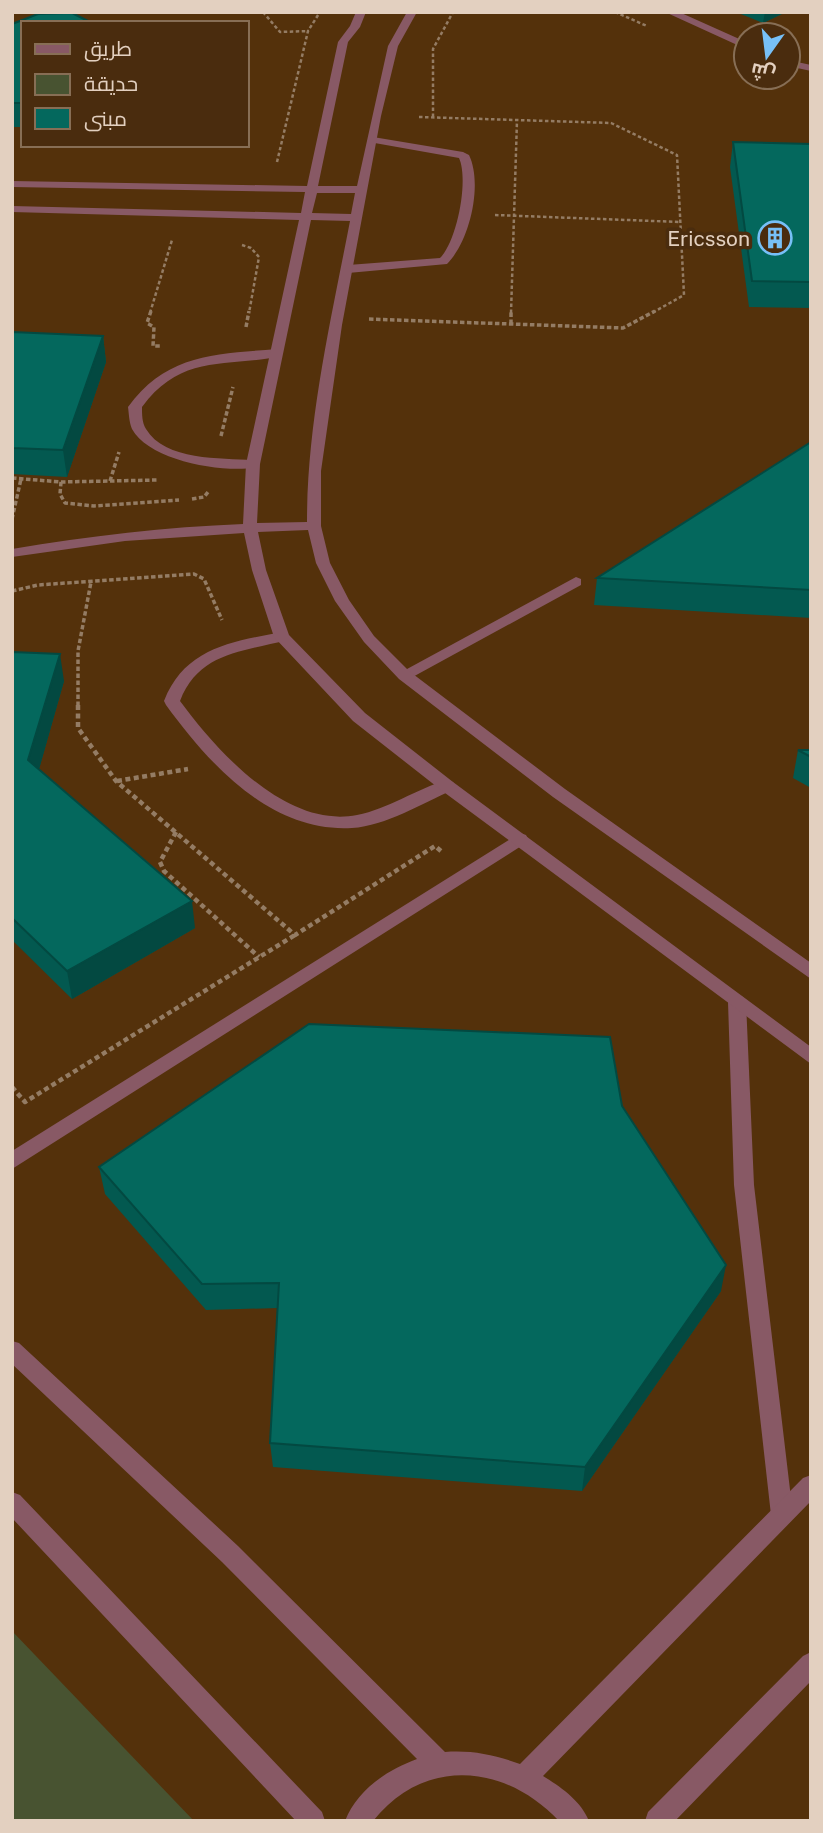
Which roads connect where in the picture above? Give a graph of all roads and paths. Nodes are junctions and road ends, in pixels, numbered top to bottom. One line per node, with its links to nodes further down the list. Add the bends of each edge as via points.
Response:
1 (263, 12): 8 (path, via 280,32)
2 (320, 12): 8 (path)
3 (361, 12): 7 (street)
4 (411, 12): 10 (street, via 393,46)
5 (453, 12): 11 (path, via 433,49)
6 (670, 12): 9 (street)
7 (355, 27): 8 (path); 16 (street, via 343,42)
8 (308, 31): 14 (path)
9 (732, 40)
10 (376, 117): 11 (path); 13 (street)
11 (433, 117): 12 (path)
12 (517, 120): 20 (path); 23 (path, via 611,123 677,155)
13 (373, 140): 17 (street); 19 (street, via 463,155 470,167)
14 (276, 164)
15 (12, 184): 16 (street)
16 (312, 190): 17 (street); 21 (street)
17 (363, 190): 22 (street)
18 (12, 209): 21 (street)
19 (463, 214): 20 (path); 25 (street, via 453,253 443,261)
20 (514, 215): 23 (path); 27 (path)
21 (306, 217): 22 (street); 29 (street)
22 (358, 218): 25 (street)
23 (680, 222): 27 (path, via 684,295 623,328)
24 (172, 240): 28 (path, via 147,323 154,327 153,346)
25 (348, 269): 26 (street)
26 (338, 318): 27 (path); 35 (street, via 314,471)
27 (511, 324)
28 (166, 346)
29 (277, 353): 30 (street); 30 (street, via 209,360 173,370 148,386 135,407 139,429 159,448 192,460)
30 (253, 464): 36 (street)
31 (21, 479): 34 (path)
32 (161, 480): 33 (path)
33 (61, 482)
34 (12, 519)
35 (314, 526): 36 (street); 43 (street, via 323,563 342,601 369,639)
36 (250, 527): 37 (street); 41 (street)
37 (12, 553)
38 (91, 582): 40 (path); 42 (path, via 194,574 204,579); 45 (path, via 78,652 78,728)
39 (576, 582): 43 (street)
40 (12, 591)
41 (282, 637): 42 (street); 46 (street, via 359,717)
42 (234, 646): 44 (street, via 188,671 172,701)
43 (404, 675): 52 (street, via 559,793)
44 (224, 763): 45 (path); 46 (street, via 267,798 301,813 353,822)
45 (116, 781): 47 (path)
46 (447, 786): 48 (street)
47 (176, 832): 50 (path); 51 (path, via 162,855 164,871)
48 (520, 839): 49 (street); 53 (street)
49 (468, 871): 50 (path, via 435,846); 56 (street)
50 (295, 934): 51 (path)
51 (259, 957): 55 (path, via 25,1102)
52 (811, 972)
53 (737, 1002): 54 (street); 60 (street, via 744,1185)
54 (811, 1057)
55 (12, 1087)
56 (12, 1161)
57 (12, 1350): 62 (street, via 230,1554)
58 (811, 1485): 60 (street)
59 (12, 1502): 64 (street)
60 (782, 1515): 63 (street)
61 (811, 1664): 67 (street)
62 (439, 1764): 63 (street, via 483,1763); 65 (street, via 398,1780)
63 (526, 1776): 66 (street, via 561,1800)
64 (313, 1821)
65 (357, 1821)
66 (577, 1821)
67 (657, 1821)

